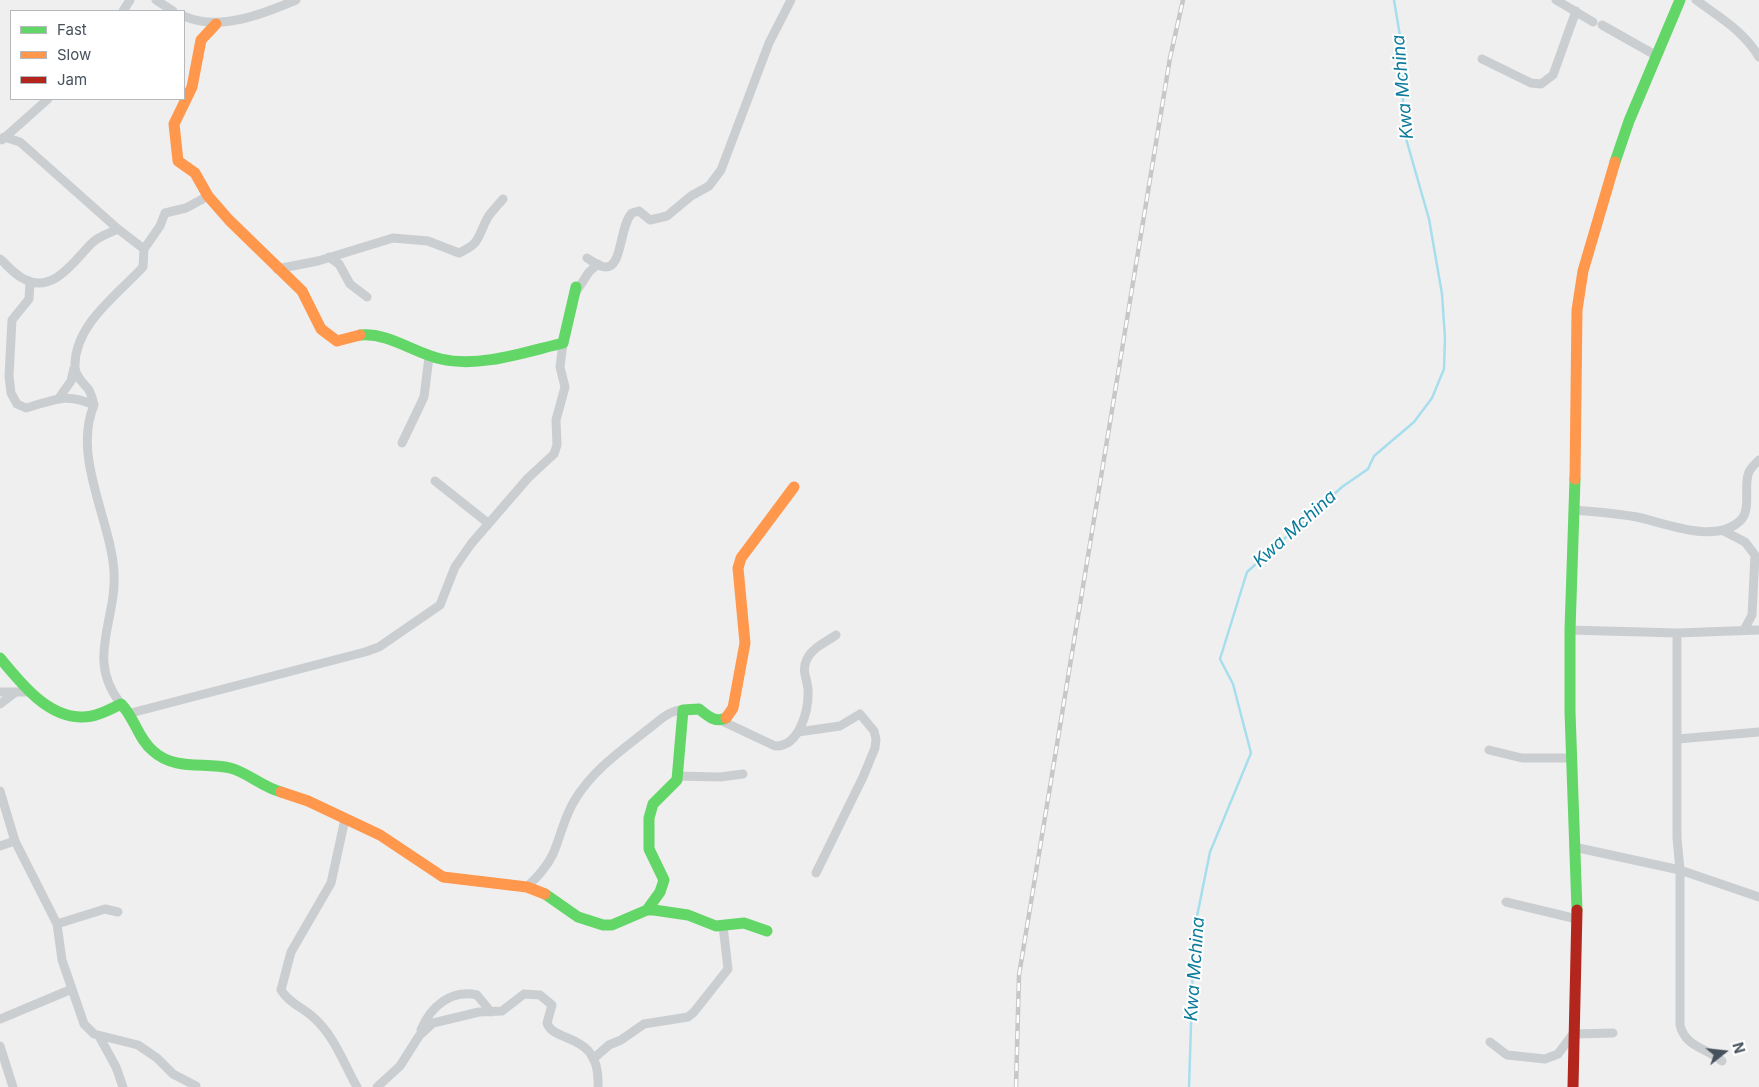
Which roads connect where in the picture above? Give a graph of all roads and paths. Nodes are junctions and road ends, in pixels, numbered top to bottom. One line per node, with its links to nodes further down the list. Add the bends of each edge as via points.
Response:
1 (156, 0): 7 (street)
2 (296, 0): 10 (street)
3 (791, 0): 23 (street, via 769,43 716,178 667,216 650,220 639,211 632,213 625,222 617,259 607,267)
4 (1556, 0): 8 (street)
5 (1680, 0): 11 (street)
6 (1696, 0): 12 (street, via 1734,28)
7 (172, 10)
8 (1576, 11): 11 (street); 13 (street, via 1552,75 1541,84 1531,83)
9 (185, 16): 10 (street)
10 (216, 24): 16 (street, via 201,40 192,87 174,124 178,161 195,173)
11 (1656, 56): 37 (street, via 1610,176 1582,271 1577,310)
12 (1759, 57)
13 (1482, 59)
14 (47, 100): 15 (street)
15 (2, 140): 18 (street, via 20,142)
16 (208, 196): 19 (street, via 186,208 165,213); 24 (street)
17 (503, 199): 21 (street, via 487,218 482,235 474,245 459,253 428,242 399,238 379,241)
18 (118, 229): 19 (street); 25 (street, via 95,240 54,280)
19 (144, 249): 30 (street, via 143,267 101,310 79,339)
20 (0, 258): 25 (street, via 22,279)
21 (329, 258): 24 (street); 27 (street, via 339,264 350,284)
22 (587, 258): 23 (street)
23 (598, 264): 26 (street)
24 (277, 269): 29 (street, via 302,291 321,329 337,341 363,336 398,343)
25 (30, 282): 31 (street, via 29,299 12,320 11,393 17,404 26,408)
26 (576, 290): 28 (street)
27 (367, 296)
28 (562, 343): 29 (street, via 472,361 453,362); 38 (street, via 560,361 565,387 556,420 554,454)
29 (429, 357): 33 (street, via 424,397)
30 (74, 368): 31 (street, via 71,381); 32 (street)
31 (59, 398): 32 (street, via 77,397)
32 (94, 405): 50 (street, via 89,418 89,452 94,491 114,572 103,652 112,693)
33 (402, 443)
34 (1759, 460): 39 (street, via 1748,474 1742,518)
35 (435, 481): 38 (street)
36 (794, 487): 53 (street, via 741,558 738,581 745,643 733,708)
37 (1575, 510): 39 (street, via 1635,517 1694,531); 40 (street)
38 (488, 523): 52 (street, via 455,567 440,605 379,647)
39 (1722, 530): 41 (street, via 1745,542 1755,555 1752,615)
40 (1570, 630): 43 (street); 58 (street)
41 (1744, 630): 42 (street); 43 (street)
42 (1759, 630)
43 (1677, 632): 56 (street)
44 (836, 635): 54 (street, via 813,650 804,664 808,691)
45 (0, 658): 48 (street)
46 (16, 691): 47 (street); 48 (street); 49 (street)
47 (0, 692)
48 (30, 692): 50 (street, via 70,716 95,715)
49 (0, 704)
50 (121, 704): 52 (street)
51 (683, 710): 53 (street, via 699,709 710,718); 60 (street, via 678,737); 68 (street, via 670,713 617,752 594,774 575,798 553,854)
52 (131, 713): 62 (street, via 148,748 158,756 197,768 236,769 261,785)
53 (722, 720): 54 (street, via 775,746 787,743)
54 (798, 732): 67 (street, via 843,725 860,714 872,726 876,739 866,771)
55 (1759, 732): 56 (street)
56 (1678, 739): 66 (street, via 1677,838)
57 (1489, 750): 58 (street, via 1522,758)
58 (1571, 758): 65 (street)
59 (743, 774): 60 (street)
60 (677, 776): 71 (street, via 674,786 651,808 649,853 664,879)
61 (0, 791): 63 (street)
62 (344, 819): 68 (street, via 403,848 430,871 443,876); 91 (street, via 330,883 291,952 281,990 287,1000 313,1017 323,1028)
63 (15, 841): 64 (street); 74 (street)
64 (0, 846)
65 (1574, 847): 66 (street); 73 (street)
66 (1680, 870): 69 (street); 87 (street, via 1681,1030 1692,1044 1710,1051)
67 (816, 873)
68 (527, 887): 71 (street, via 550,896 578,917 603,925 611,926)
69 (1759, 897)
70 (1506, 902): 73 (street)
71 (647, 910): 75 (street, via 688,915 708,924)
72 (118, 912): 74 (street, via 105,909)
73 (1577, 919): 81 (street)
74 (57, 924): 77 (street, via 62,960)
75 (723, 926): 76 (street, via 744,923); 86 (street, via 728,969 694,1012 680,1020 644,1024)
76 (767, 931)
77 (72, 988): 79 (street); 82 (street, via 84,1024)
78 (491, 1012): 83 (street, via 433,1023); 83 (street, via 477,995 463,994 445,999 437,1004); 86 (street, via 502,1011 524,994 540,995 552,1005 547,1023 550,1030 585,1046)
79 (0, 1019)
80 (1613, 1033): 81 (street)
81 (1573, 1034): 84 (street, via 1558,1054 1545,1059 1510,1056); 94 (street)
82 (99, 1036): 88 (street, via 138,1045 172,1074); 90 (street)
83 (419, 1036): 92 (street, via 400,1066)
84 (1490, 1042)
85 (0, 1046): 89 (street)
86 (593, 1059): 93 (street)
87 (1722, 1061)
88 (196, 1086)
89 (13, 1087)
90 (123, 1087)
91 (357, 1087)
92 (377, 1087)
93 (598, 1087)
94 (1573, 1087)

